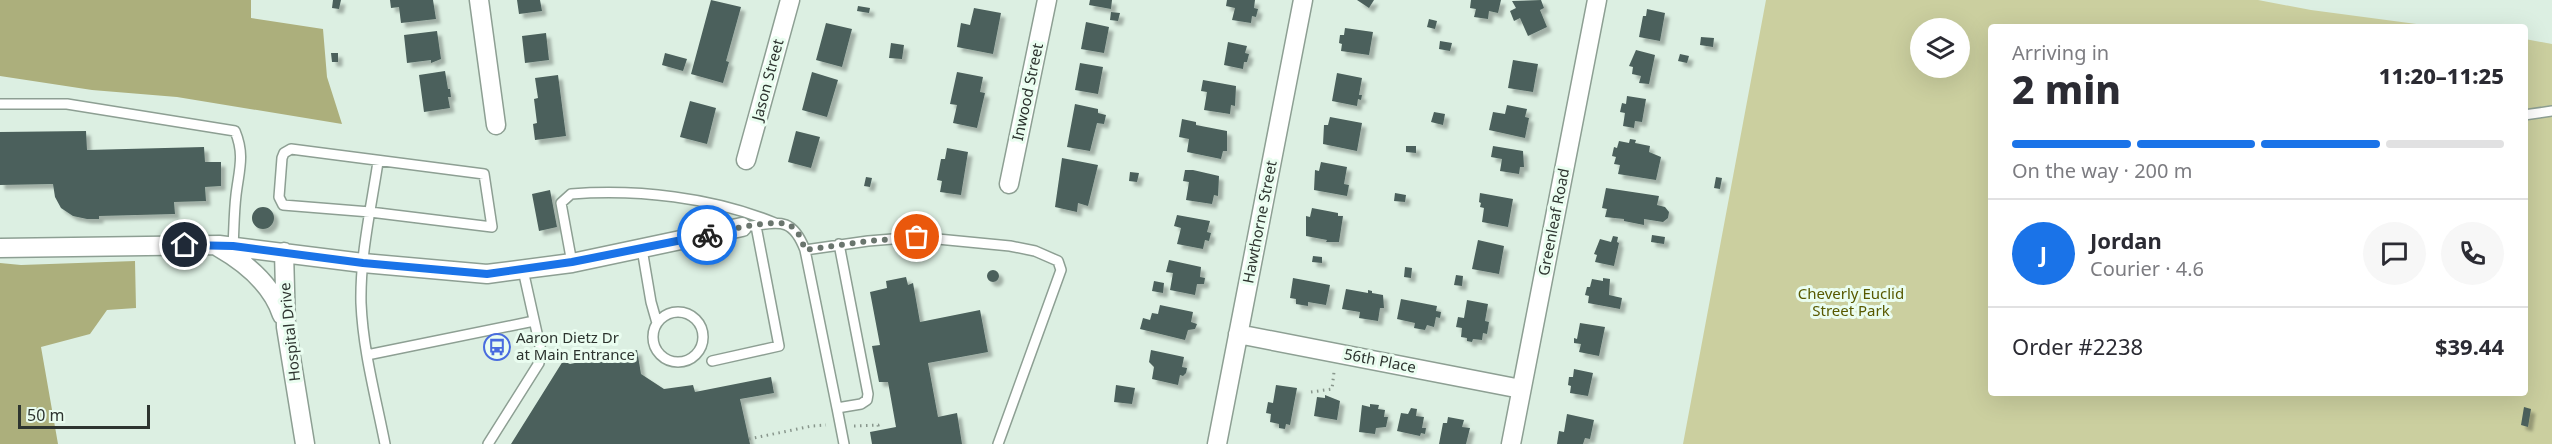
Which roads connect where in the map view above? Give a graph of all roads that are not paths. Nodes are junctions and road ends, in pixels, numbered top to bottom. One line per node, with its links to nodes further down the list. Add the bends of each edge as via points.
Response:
1 (480, 0): 9 (street)
2 (790, 0): 10 (street, Jason Street)
3 (1047, 0): 12 (street, Inwood Street)
4 (1303, 0): 29 (street, Hawthorne Street)
5 (1597, 0): 32 (street, Greenleaf Road)
6 (0, 104): 18 (lane, via 67,104 235,131 242,157)
7 (2552, 111): 8 (lane)
8 (2528, 115)
9 (496, 125)
10 (746, 160)
11 (378, 162): 13 (lane); 13 (lane, via 291,149 282,158 279,197 283,205); 13 (lane, via 484,174 492,227)
12 (1009, 184)
13 (370, 212): 24 (lane)
14 (777, 224): 15 (lane); 21 (lane, via 789,225 799,233); 23 (lane, via 739,210 650,195 571,194 561,203)
15 (749, 227): 20 (street); 31 (lane, via 779,346)
16 (839, 244): 21 (lane); 33 (lane, via 868,394 861,404); 38 (lane, via 936,238 1035,251 1058,261 1061,270)
17 (214, 245): 18 (street); 19 (street); 28 (street, via 243,262 265,285)
18 (233, 246): 22 (street)
19 (0, 248)
20 (642, 249): 23 (street); 27 (lane)
21 (805, 250): 33 (lane)
22 (284, 252): 24 (street); 28 (street, Hospital Drive)
23 (572, 262): 25 (street)
24 (363, 263): 25 (street, via 458,273); 30 (lane, via 361,304)
25 (523, 270): 26 (lane)
26 (534, 321): 30 (lane); 36 (lane, via 541,351 539,363)
27 (657, 323): 27 (lane, via 654,344 664,358 686,360 699,350 701,327 689,315 672,313)
28 (286, 327): 34 (street, Hospital Drive)
29 (1238, 334): 32 (street, 56th Place); 39 (street, Hawthorne Street)
30 (367, 355): 35 (lane)
31 (712, 361)
32 (1521, 389): 40 (street, Greenleaf Road)
33 (837, 408): 37 (lane)
34 (305, 444)
35 (385, 444)
36 (488, 444)
37 (844, 444)
38 (998, 444)
39 (1217, 444)
40 (1512, 444)

